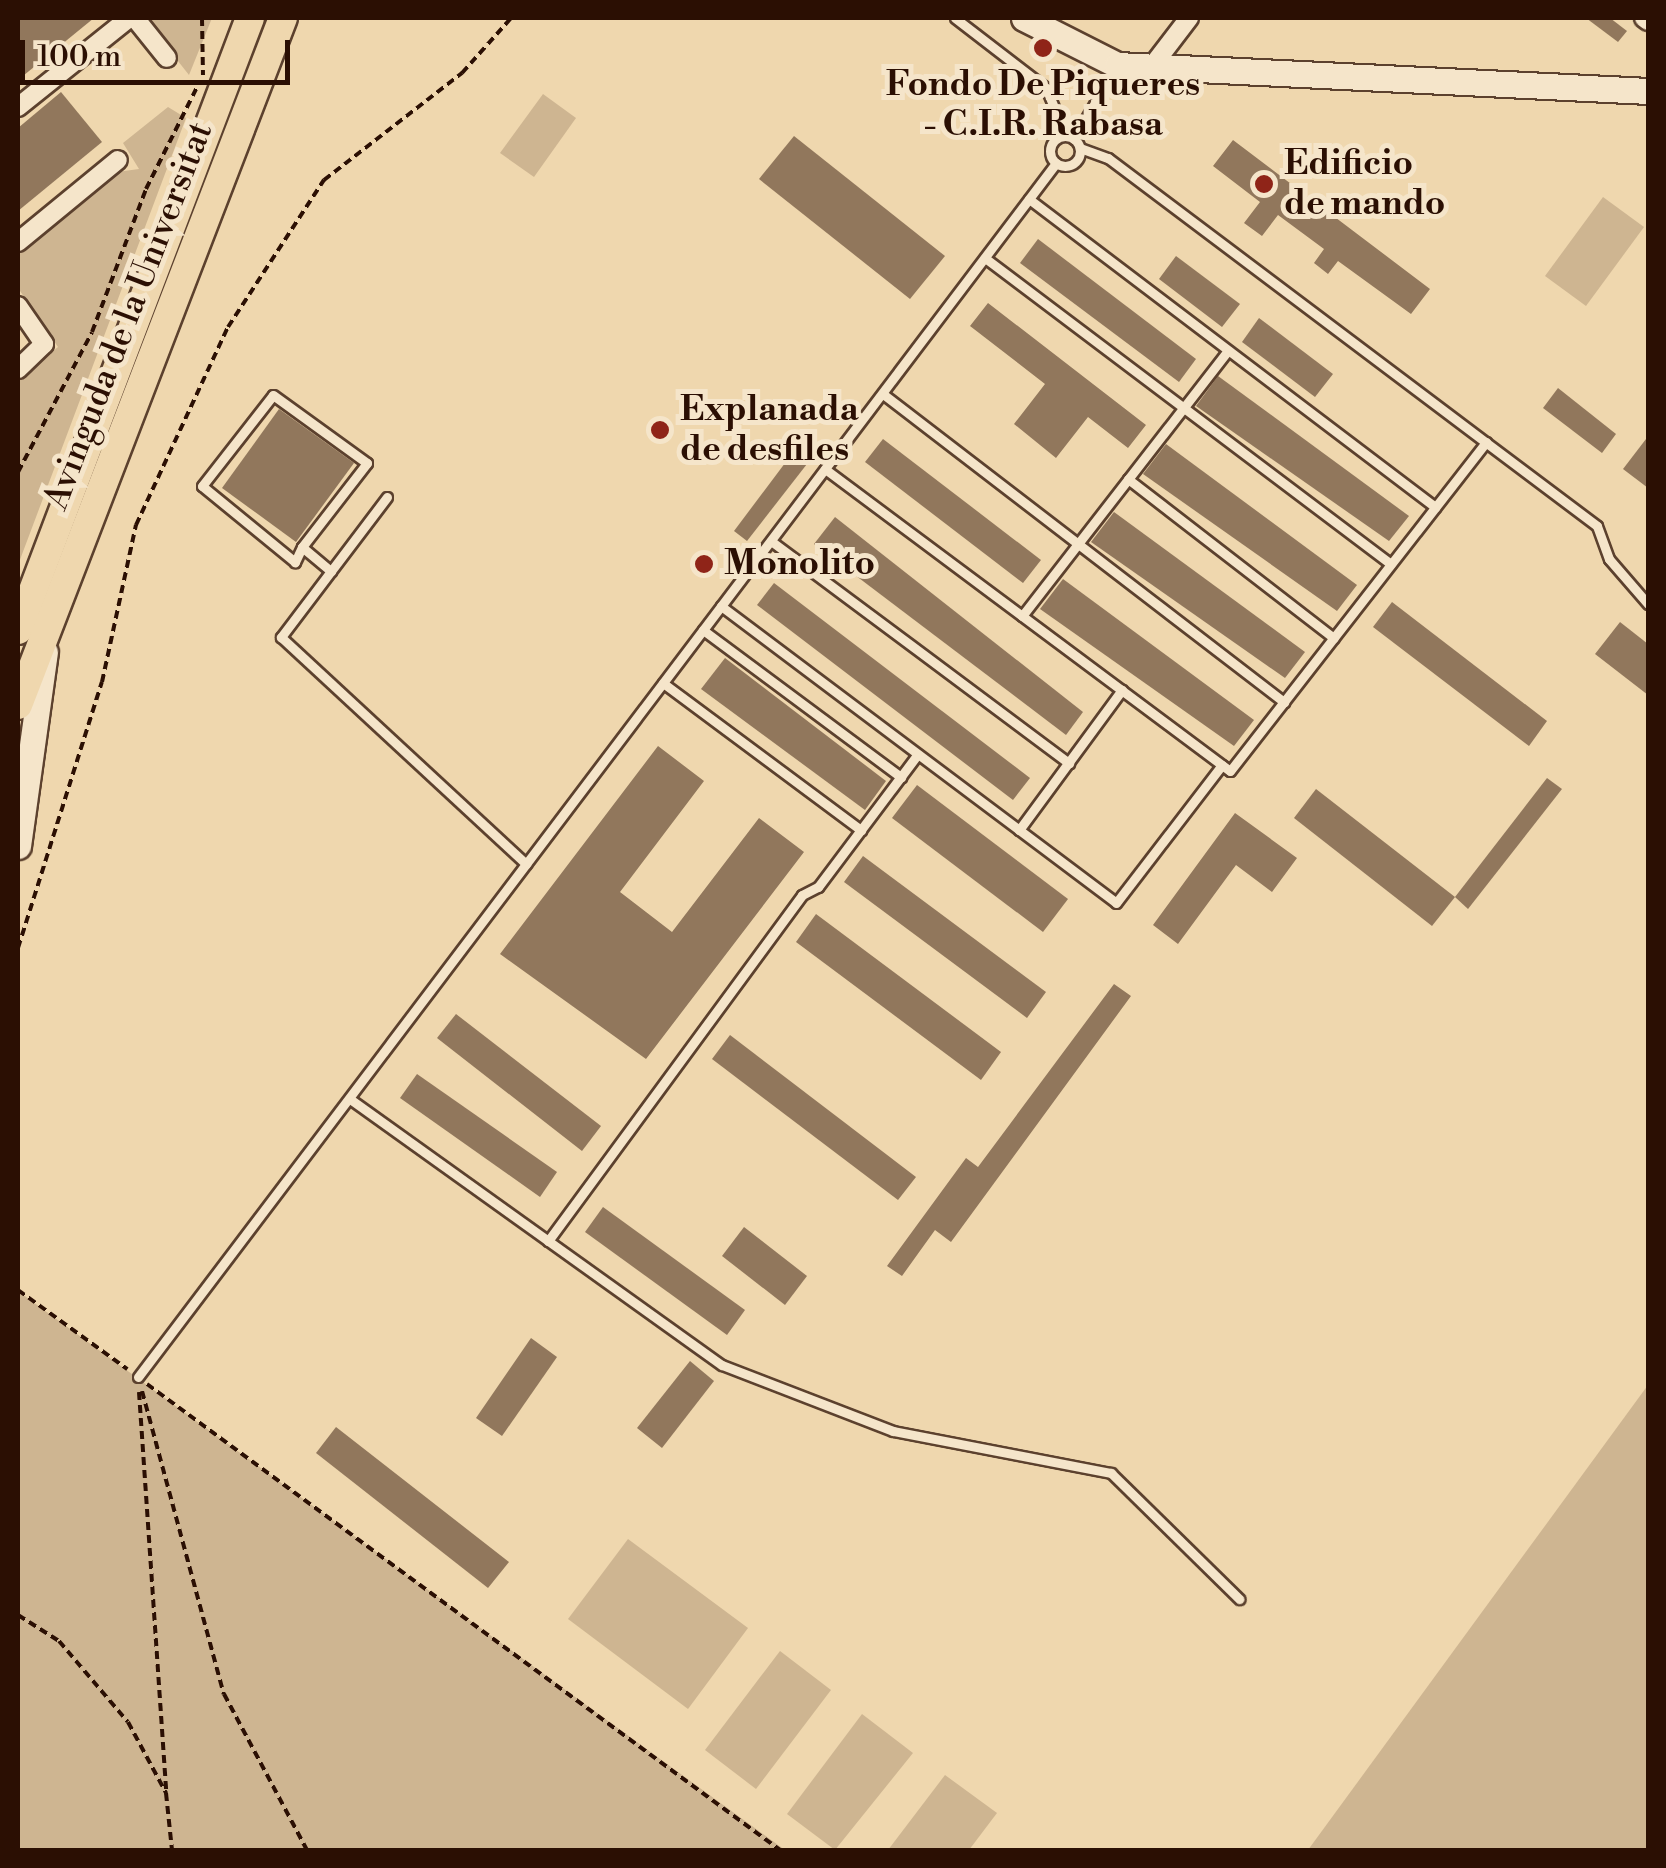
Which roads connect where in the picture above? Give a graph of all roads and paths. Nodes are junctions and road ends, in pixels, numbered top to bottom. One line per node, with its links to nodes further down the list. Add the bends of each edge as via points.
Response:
1 (132, 18): 8 (street); 12 (street)
2 (202, 18): 26 (path, via 204,73 152,174 92,332)
3 (250, 18): 38 (main road, Avinguda de la Universitat)
4 (283, 18): 41 (main road, Avinguda de la Universitat)
5 (955, 18): 13 (lane, via 1046,88)
6 (1024, 18): 9 (street)
7 (1189, 18): 10 (street)
8 (167, 58)
9 (1116, 66): 10 (street); 13 (lane)
10 (1150, 69): 11 (street)
11 (1648, 91)
12 (18, 106)
13 (1073, 141): 15 (lane, via 1071,165); 15 (lane, via 1052,145); 24 (lane, via 1108,158)
14 (118, 160): 17 (street)
15 (1056, 163): 16 (lane)
16 (1029, 199): 18 (lane); 20 (lane)
17 (18, 242)
18 (985, 258): 22 (lane); 23 (lane)
19 (18, 306): 21 (street, via 44,344)
20 (1228, 350): 23 (lane); 29 (lane)
21 (18, 369)
22 (883, 394): 25 (lane); 31 (lane)
23 (1182, 407): 27 (lane); 33 (lane)
24 (1486, 442): 29 (lane); 35 (lane, via 1598,526 1609,559)
25 (825, 470): 30 (lane); 37 (lane)
26 (18, 472)
27 (1128, 479): 31 (lane); 40 (lane)
28 (388, 497): 34 (lane)
29 (1436, 507): 33 (lane)
30 (771, 541): 36 (lane); 47 (lane)
31 (1077, 546): 37 (lane); 44 (lane)
32 (302, 547): 32 (lane, via 367,463 274,394 202,486 295,562); 34 (lane)
33 (1391, 564): 40 (lane)
34 (331, 571): 54 (lane, via 281,637)
35 (1648, 604)
36 (721, 606): 39 (lane); 46 (lane)
37 (1022, 616): 43 (lane)
38 (18, 630)
39 (703, 630): 42 (lane); 49 (lane)
40 (1334, 638): 44 (lane)
41 (46, 642): 45 (main road, Avinguda de la Universitat); 50 (street, Avinguda de la Universitat)
42 (663, 683): 51 (lane); 54 (lane)
43 (1122, 690): 47 (lane); 48 (lane)
44 (1284, 702): 48 (lane, via 1230,771)
45 (18, 705)
46 (918, 754): 49 (lane); 52 (lane)
47 (1069, 763): 52 (lane)
48 (1222, 765): 52 (lane, via 1116,903)
49 (901, 777): 51 (lane)
50 (19, 803): 53 (street, Avinguda de la Universitat)
51 (861, 830): 56 (lane, via 818,887 802,895)
52 (1019, 830)
53 (18, 846)
54 (526, 864): 55 (lane)
55 (350, 1099): 56 (lane); 58 (lane)
56 (548, 1241): 59 (lane, via 722,1366 788,1395 893,1431 1111,1473)
57 (18, 1290): 58 (path)
58 (138, 1377): 61 (path); 63 (path, via 224,1694); 64 (path)
59 (1238, 1599)
60 (18, 1615): 61 (path, via 59,1642 128,1722)
61 (166, 1792): 62 (path)
62 (172, 1850)
63 (307, 1850)
64 (780, 1850)

